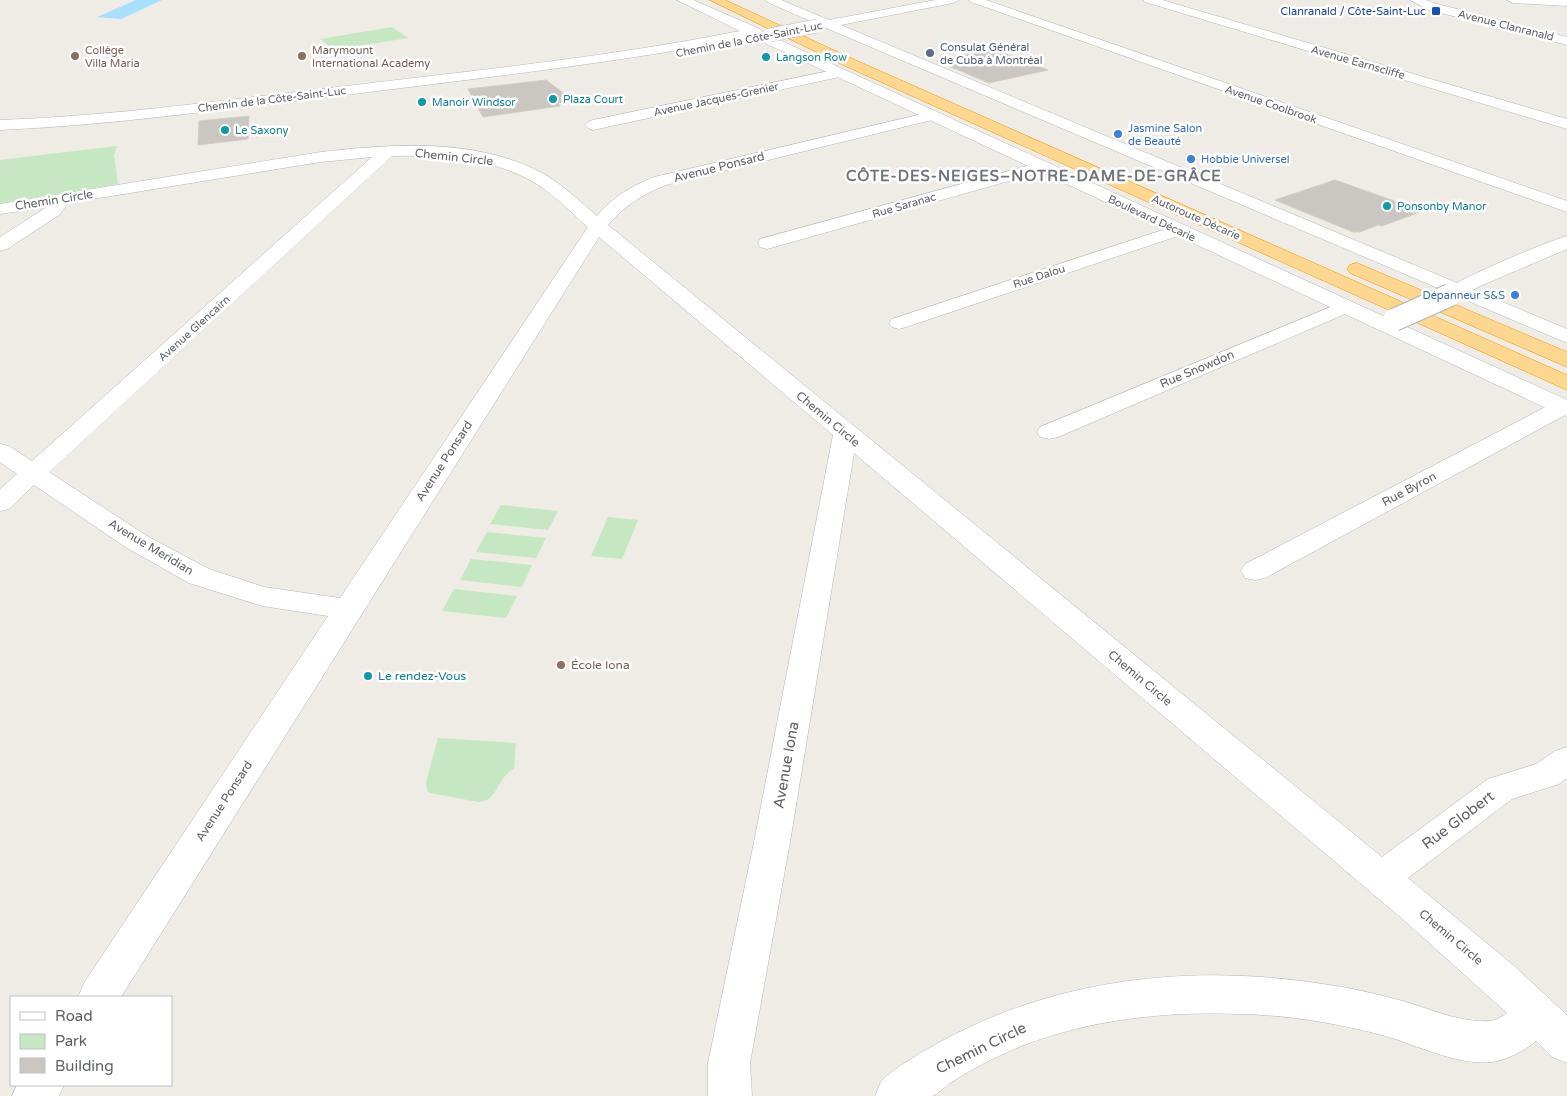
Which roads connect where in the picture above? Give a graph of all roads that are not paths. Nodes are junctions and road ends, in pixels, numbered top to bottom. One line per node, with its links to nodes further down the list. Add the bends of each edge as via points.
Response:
1 (683, 0): 13 (street, Boulevard Décarie)
2 (716, 0): 38 (highway, Autoroute Décarie)
3 (743, 0): 22 (highway)
4 (770, 0): 12 (street)
5 (914, 0): 12 (street, Chemin de la Côte-Saint-Luc)
6 (953, 0): 12 (street, Chemin de la Côte-Saint-Luc)
7 (975, 0): 24 (street, Avenue Coolbrook)
8 (1149, 0): 17 (street, Avenue Earnscliffe)
9 (1416, 0): 14 (street, Avenue Clanranald)
10 (1513, 0): 11 (street)
11 (1567, 2)
12 (816, 23): 13 (street, Chemin de la Côte-Saint-Luc, bridge); 32 (street)
13 (760, 34): 15 (street, Boulevard Décarie); 18 (street, Chemin de la Côte-Saint-Luc, via 633,59 108,118)
14 (1567, 41)
15 (839, 73): 16 (street, Boulevard Décarie); 19 (street, Avenue Jacques-Grenier)
16 (931, 116): 21 (street, Boulevard Décarie); 26 (street, Avenue Ponsard, via 654,183 619,201)
17 (1567, 124)
18 (0, 125)
19 (594, 125)
20 (387, 152): 23 (street, Chemin Circle, via 321,157); 26 (street, Chemin Circle, via 458,155 510,165 540,179); 42 (street, Avenue Glencairn)
21 (1042, 167): 27 (street, Boulevard Décarie); 29 (street, Rue Saranac)
22 (1127, 169)
23 (60, 199): 25 (street, Chemin Circle); 30 (street, via 53,211)
24 (1567, 207)
25 (0, 209)
26 (597, 227): 40 (street, Chemin Circle); 45 (street, Avenue Ponsard)
27 (1178, 230): 33 (street, Boulevard Décarie); 34 (street, Rue Dalou)
28 (1567, 242): 32 (street)
29 (767, 244)
30 (0, 245)
31 (1340, 261): 37 (highway)
32 (1454, 292): 35 (street, bridge); 36 (street)
33 (1345, 307): 35 (street, Boulevard Décarie); 39 (street, Rue Snowdon)
34 (899, 323)
35 (1389, 323): 38 (street, Boulevard Décarie)
36 (1567, 337)
37 (1567, 360)
38 (1566, 400): 44 (street, Rue Byron)
39 (1049, 432)
40 (846, 434): 47 (street, Chemin Circle); 51 (street, Avenue Iona, via 729,1063)
41 (0, 451): 42 (street, Avenue Meridian)
42 (33, 473): 43 (street, Avenue Glencairn); 45 (street, Avenue Meridian, via 137,542 199,576 262,596)
43 (0, 503)
44 (1255, 571)
45 (348, 609): 48 (street, Avenue Ponsard)
46 (1567, 760): 47 (street, Rue Globert, via 1546,774 1500,789)
47 (1381, 878): 49 (street, Chemin Circle, via 1499,978)
48 (99, 996)
49 (1535, 1014): 50 (street, Chemin Circle); 52 (street, Chemin Circle, via 1503,1039 1470,1040 1318,1002 1250,995 1172,994 1070,1012 1011,1030 954,1057)
50 (1567, 1043)
51 (730, 1096)
52 (897, 1096)

